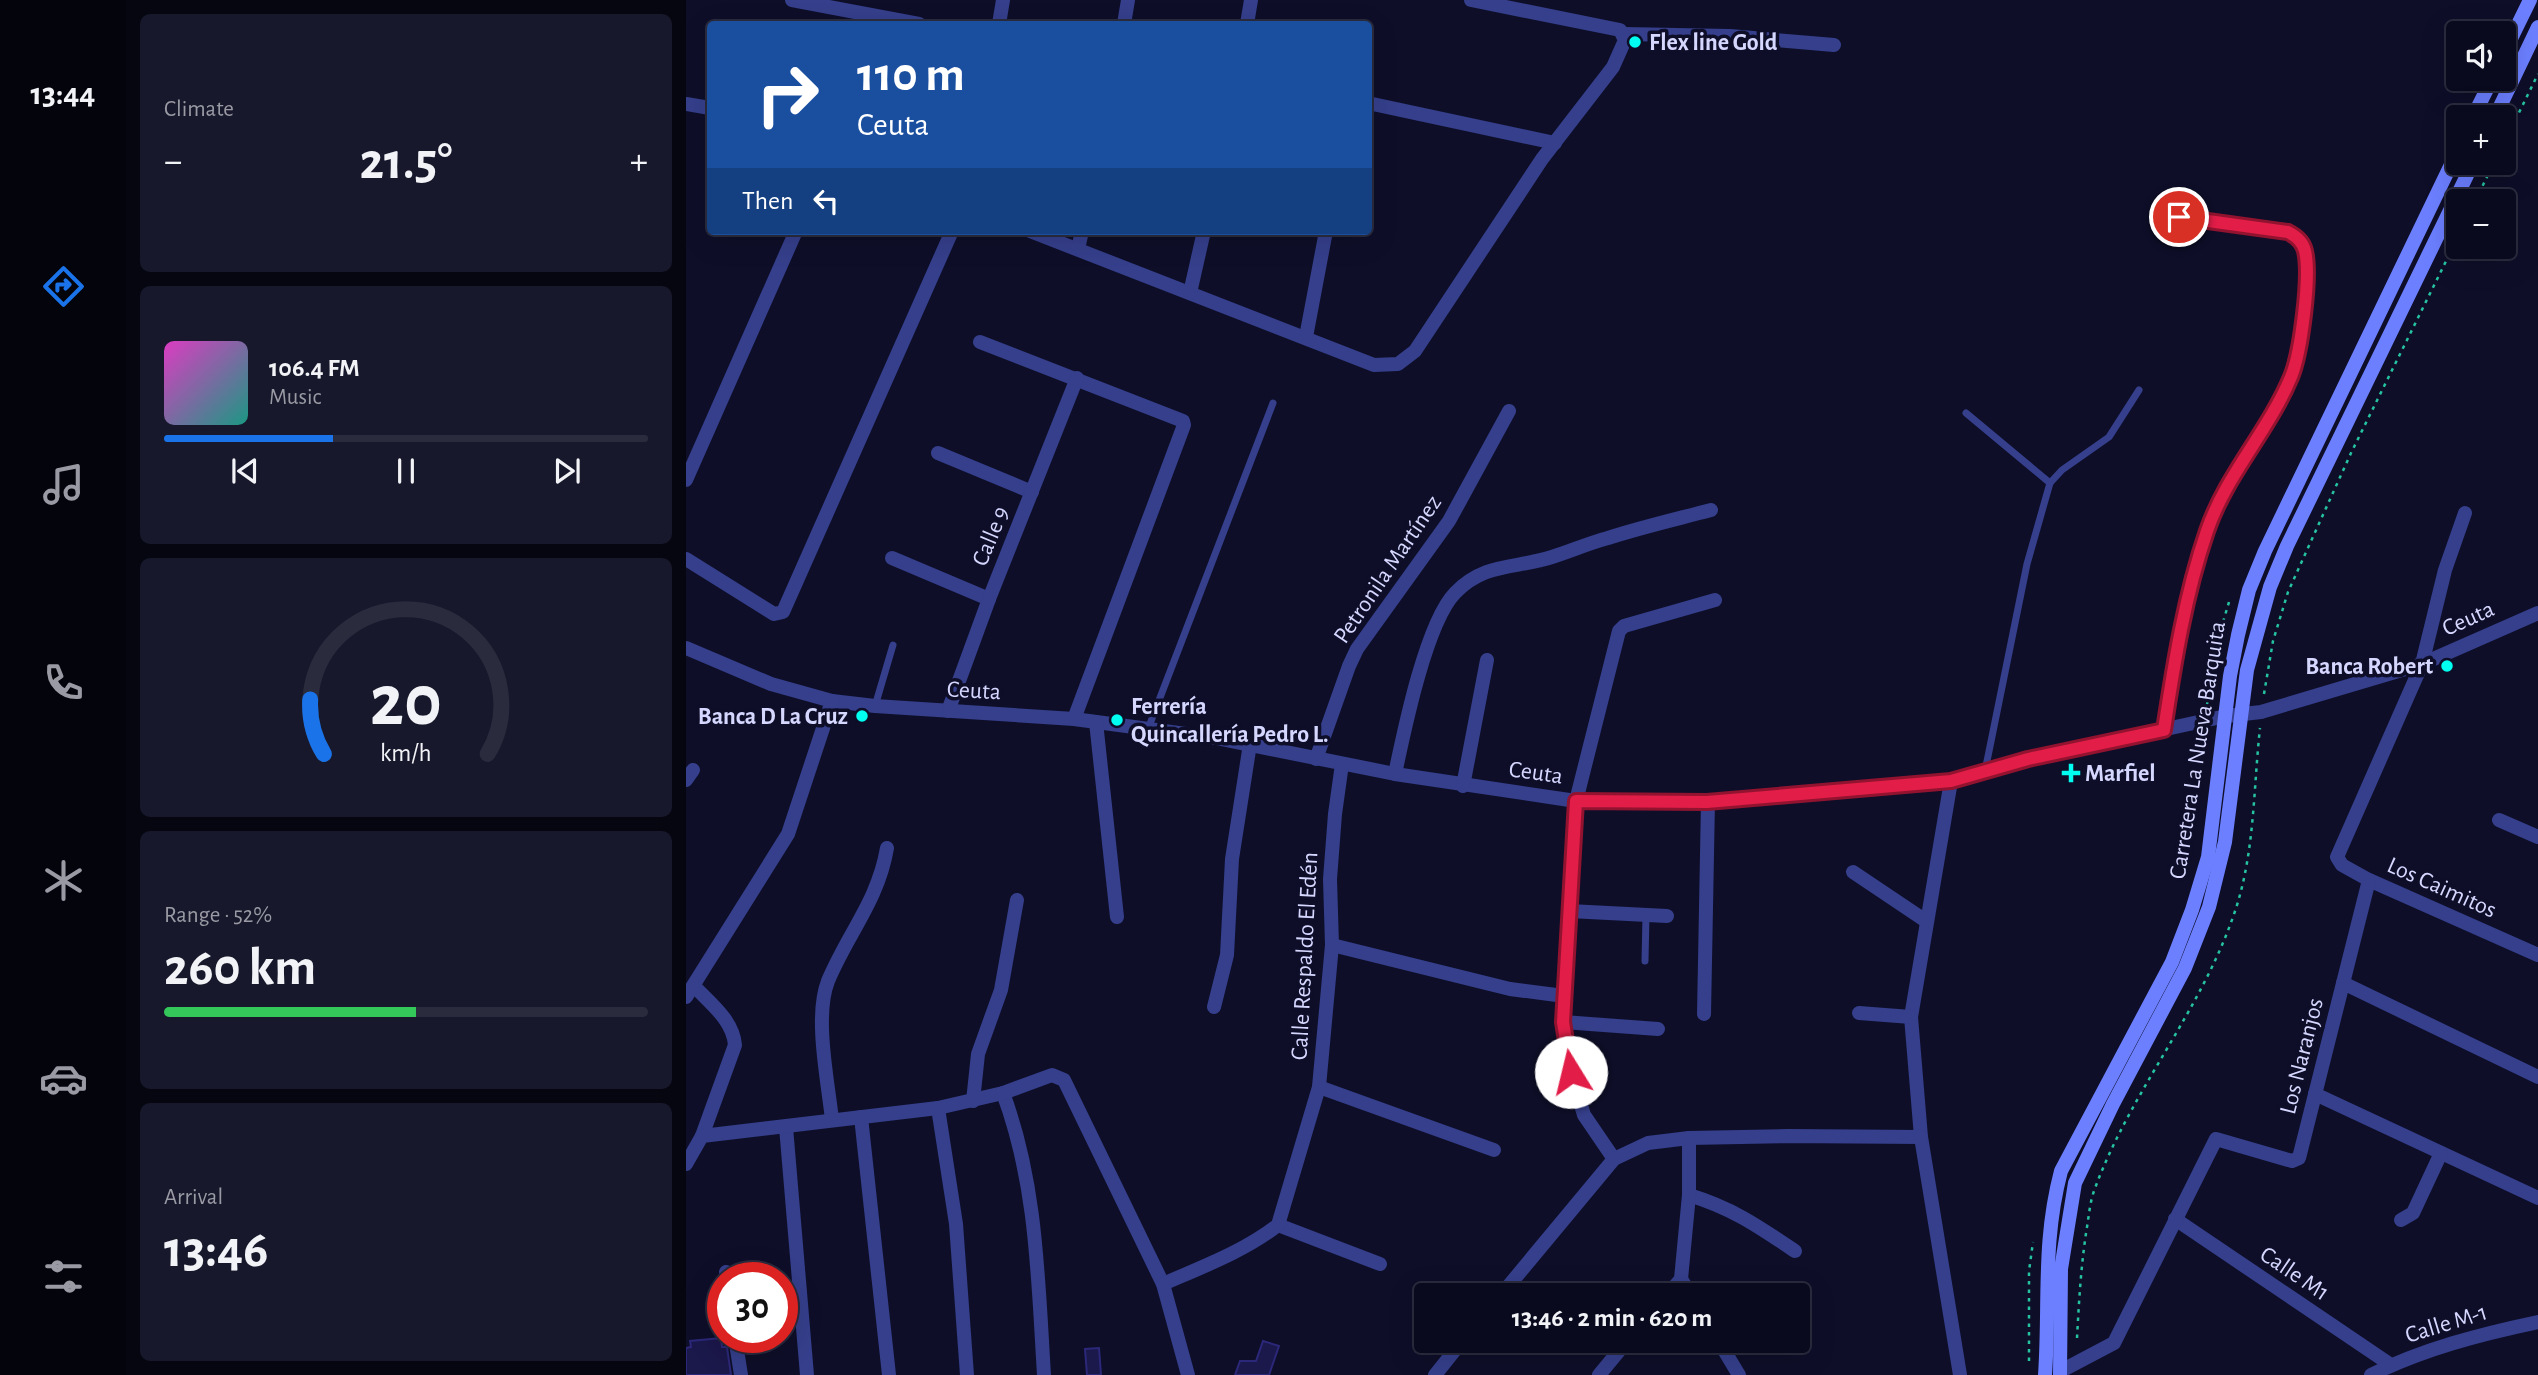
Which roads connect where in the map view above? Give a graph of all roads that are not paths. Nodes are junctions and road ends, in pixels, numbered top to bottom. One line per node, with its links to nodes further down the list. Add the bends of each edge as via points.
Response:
1 (792, 0): 7 (street)
2 (1003, 0): 9 (street)
3 (1128, 0): 10 (street)
4 (1251, 0): 11 (street)
5 (1471, 0): 14 (street, via 1620,30)
6 (2530, 0): 13 (street)
7 (858, 19): 8 (street)
8 (882, 21)
9 (1000, 21)
10 (1124, 21)
11 (1248, 21)
12 (2538, 27): 18 (street)
13 (2516, 29)
14 (1625, 37): 15 (street, via 1730,36); 20 (street, via 1613,67)
15 (1834, 45)
16 (686, 104): 19 (street)
17 (1372, 104): 20 (street)
18 (2501, 105)
19 (707, 108)
20 (1555, 143): 32 (street, via 1415,351 1398,364 1374,365)
21 (2446, 175): 58 (street, Carretera La Nueva Barquita, via 2249,590)
22 (2467, 175): 57 (street, Carretera La Nueva Barquita, via 2282,556 2256,629)
23 (2179, 217): 62 (lane, via 2296,236 2306,252 2307,281 2291,377 2218,502 2206,534 2182,627)
24 (794, 235): 40 (street)
25 (949, 235): 46 (street, via 783,612 774,614)
26 (1041, 235): 30 (street)
27 (1081, 235): 30 (street)
28 (1203, 235): 31 (street)
29 (1325, 235): 32 (street)
30 (1078, 249): 31 (street)
31 (1191, 293): 32 (street)
32 (1306, 337)
33 (980, 342): 34 (street)
34 (1077, 378): 42 (street, Calle 9); 59 (street, via 1181,418 1184,425)
35 (2139, 390): 41 (lane, via 2109,437)
36 (1273, 403): 61 (lane)
37 (1509, 411): 64 (street, Petronila Martínez, via 1449,521 1357,649)
38 (1966, 413): 41 (lane)
39 (938, 453): 42 (street)
40 (686, 480)
41 (2050, 483): 66 (lane, via 2027,564)
42 (1032, 492): 47 (street, Calle 9)
43 (1711, 510): 67 (street, via 1549,558 1485,571 1453,594 1433,633)
44 (2465, 513): 53 (street, via 2445,570)
45 (892, 558): 47 (street)
46 (686, 559)
47 (989, 599): 56 (street, Calle 9)
48 (1715, 600): 70 (street, via 1619,631)
49 (2538, 613): 53 (street, Ceuta)
50 (893, 645): 55 (lane)
51 (686, 648): 54 (street, Ceuta, via 771,684)
52 (1488, 660): 69 (street)
53 (2422, 664): 57 (street, Ceuta); 76 (street, Los Caimitos, via 2338,851 2342,865)
54 (832, 701): 55 (street, Ceuta); 87 (street, via 788,834)
55 (875, 706): 56 (street, Ceuta)
56 (948, 712): 59 (street, Ceuta)
57 (2241, 714): 58 (street, Ceuta); 129 (street, Carretera La Nueva Barquita, via 2225,842 2209,907 2185,968 2075,1183 2061,1269)
58 (2226, 716): 62 (street, Ceuta); 140 (street, Carretera La Nueva Barquita, via 2208,857 2192,910 2172,962 2059,1181 2048,1236)
59 (1074, 719): 60 (street, Ceuta)
60 (1096, 722): 61 (street, Ceuta); 81 (street)
61 (1148, 729): 63 (street, Ceuta)
62 (2164, 730): 66 (street, Ceuta)
63 (1250, 744): 64 (street, Ceuta); 89 (street, via 1233,859 1227,955)
64 (1316, 759): 65 (street, Ceuta)
65 (1342, 764): 67 (street, Ceuta); 83 (street, Calle Respaldo El Edén, via 1330,879)
66 (1985, 772): 68 (street, Ceuta)
67 (1395, 774): 69 (street, Ceuta)
68 (1951, 781): 71 (street, Ceuta); 82 (street)
69 (1463, 786): 70 (street, Ceuta)
70 (1576, 801): 71 (street, Ceuta); 78 (street)
71 (1707, 802): 91 (street)
72 (2499, 820): 73 (street)
73 (2538, 838)
74 (887, 848): 102 (street, via 876,890 828,982 823,1003)
75 (1853, 872): 82 (street)
76 (2369, 880): 84 (street, Los Caimitos); 86 (street, Los Naranjos)
77 (1017, 900): 99 (street, via 1001,990 978,1054)
78 (1569, 911): 79 (street); 88 (street)
79 (1646, 915): 80 (street); 85 (lane)
80 (1667, 916)
81 (1117, 917)
82 (1926, 921): 92 (street)
83 (1332, 945): 88 (street, via 1510,989); 96 (street, Calle Respaldo El Edén)
84 (2538, 955)
85 (1645, 961)
86 (2343, 983): 95 (street); 98 (street, Los Naranjos)
87 (690, 992): 104 (street, via 729,1023 734,1033 735,1045)
88 (1564, 996): 93 (street)
89 (1214, 1007)
90 (1859, 1013): 92 (street)
91 (1704, 1014)
92 (1911, 1017): 105 (street)
93 (1563, 1022): 94 (street); 109 (street, via 1584,1115)
94 (1658, 1029)
95 (2538, 1077)
96 (1319, 1087): 107 (street); 115 (street, Calle Respaldo El Edén)
97 (1003, 1093): 99 (street); 122 (street, via 1052,1075 1064,1080); 134 (street, via 1028,1179)
98 (2315, 1094): 108 (street); 113 (street, Los Naranjos, via 2297,1161 2216,1139)
99 (973, 1101): 100 (street)
100 (938, 1108): 101 (street); 133 (street, via 956,1224)
101 (861, 1117): 102 (street); 132 (street)
102 (832, 1120): 103 (street)
103 (786, 1127): 104 (street); 131 (street)
104 (702, 1136): 110 (street)
105 (1921, 1137): 106 (street); 139 (street)
106 (1689, 1138): 109 (street, via 1648,1143); 111 (street)
107 (1494, 1150)
108 (2441, 1153): 112 (street); 114 (street, via 2413,1213)
109 (1614, 1159): 119 (street)
110 (686, 1164)
111 (1689, 1195): 116 (street, via 1744,1216); 118 (street)
112 (2538, 1198)
113 (2175, 1219): 128 (street, Calle M1); 129 (street, via 2114,1343)
114 (2401, 1220)
115 (1278, 1224): 117 (street); 122 (street, via 1224,1257)
116 (1795, 1251)
117 (1380, 1264)
118 (1681, 1279): 120 (street); 121 (street)
119 (1511, 1283)
120 (1678, 1283)
121 (1683, 1283)
122 (1163, 1284): 135 (street)
123 (2538, 1322): 128 (street, Calle M-1)
124 (738, 1353): 130 (street)
125 (1453, 1353): 136 (street)
126 (1617, 1353): 137 (street)
127 (1726, 1353): 138 (street)
128 (2391, 1365): 141 (street, Calle M-1)
129 (2061, 1373)
130 (741, 1375)
131 (807, 1375)
132 (889, 1375)
133 (967, 1375)
134 (1044, 1375)
135 (1188, 1375)
136 (1435, 1375)
137 (1599, 1375)
138 (1740, 1375)
139 (1960, 1375)
140 (2045, 1375)
141 (2371, 1375)

